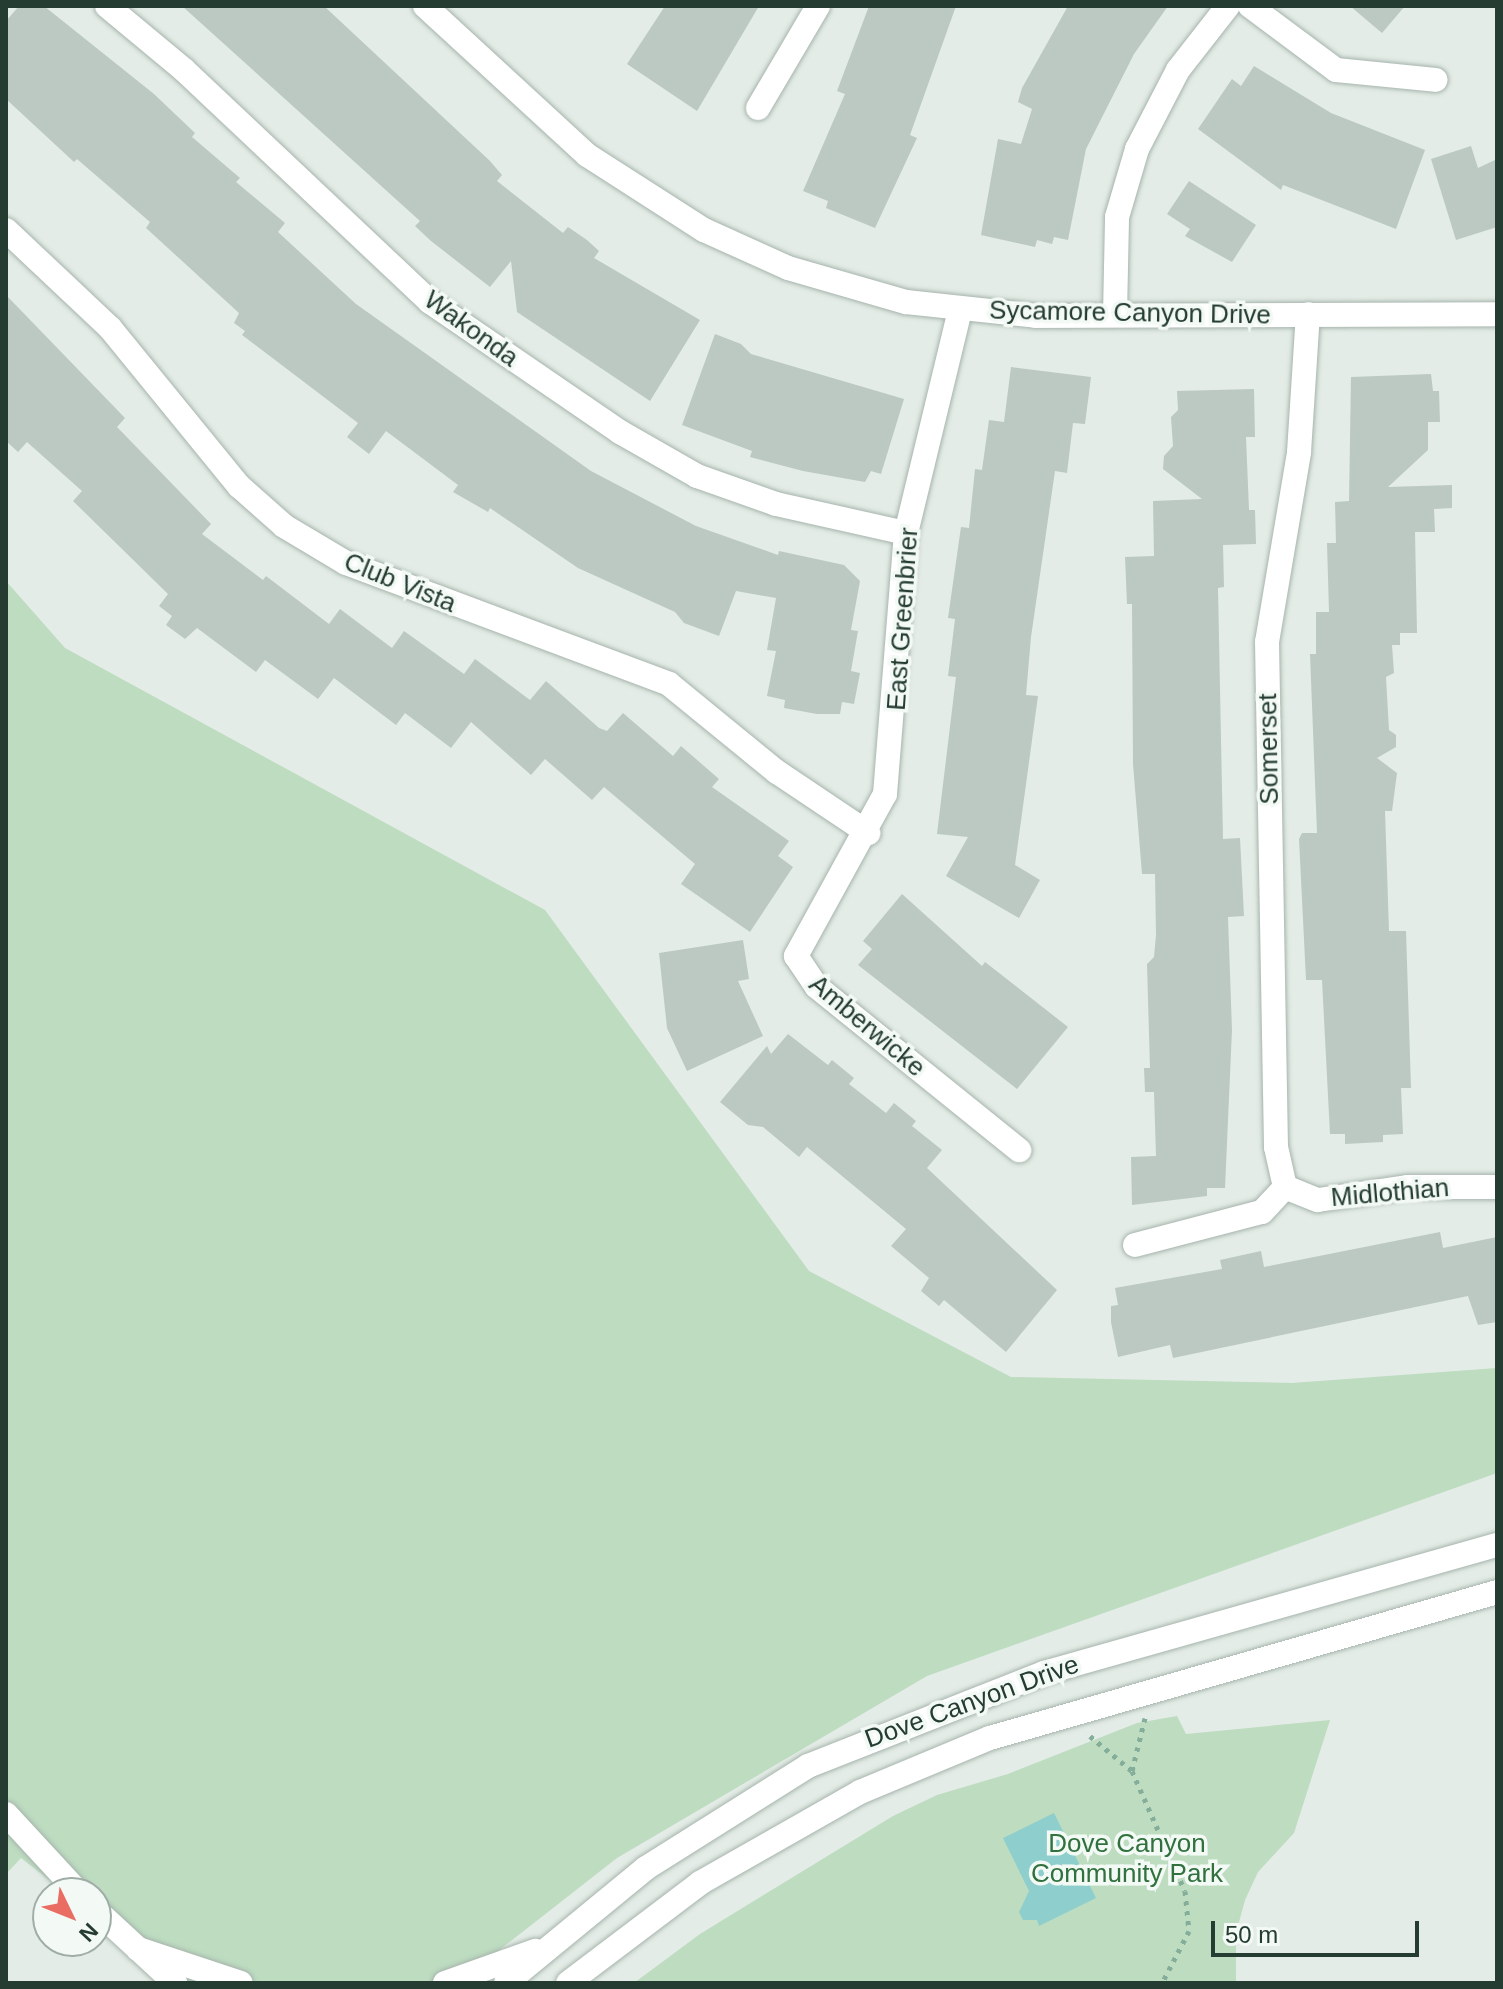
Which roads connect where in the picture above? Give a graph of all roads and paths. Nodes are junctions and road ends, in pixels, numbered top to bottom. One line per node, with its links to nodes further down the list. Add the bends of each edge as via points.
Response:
1 (107, 6): 13 (street, Wakonda, via 184,70 430,302 620,432 697,476 763,499)
2 (425, 6): 9 (street, Sycamore Canyon Drive, via 587,155 704,230 788,268 906,302)
3 (818, 6): 7 (street)
4 (1228, 6): 12 (street, via 1178,70 1137,149 1117,217)
5 (1250, 6): 6 (street, via 1336,70)
6 (1436, 80)
7 (758, 108)
8 (6, 230): 14 (street, Club Vista, via 110,328 239,486 284,526 346,563 669,684 777,772)
9 (960, 310): 12 (street, Sycamore Canyon Drive); 13 (street, East Greenbrier)
10 (1308, 314): 11 (street, Sycamore Canyon Drive); 12 (street, Sycamore Canyon Drive); 16 (street, Somerset, via 1299,452 1267,642 1276,1147)
11 (1497, 314)
12 (1115, 315)
13 (906, 533): 14 (street, East Greenbrier, via 894,731 885,794)
14 (868, 833): 15 (street, Amberwicke, via 796,956 817,987)
15 (1019, 1150)
16 (1285, 1187): 17 (street, Midlothian, via 1318,1200 1407,1187); 18 (street, via 1262,1212)
17 (1497, 1187)
18 (1135, 1245)
19 (1497, 1545): 27 (street, Dove Canyon Drive, via 1155,1638 886,1732 808,1766 646,1868)
20 (1497, 1592): 21 (street, Dove Canyon Drive)
21 (1155, 1691): 22 (street, Dove Canyon Drive); 23 (path)
22 (1079, 1712): 23 (path, via 1091,1737); 33 (street, Dove Canyon Drive, via 990,1738 860,1792 700,1883)
23 (1132, 1771): 34 (path, via 1185,1891 1189,1931)
24 (8, 1821): 25 (street)
25 (63, 1877)
26 (112, 1925): 28 (street)
27 (545, 1947): 31 (street); 32 (street, Dove Canyon Drive)
28 (138, 1949): 29 (street); 30 (street)
29 (175, 1983)
30 (241, 1983)
31 (445, 1983)
32 (506, 1983)
33 (568, 1983)
34 (1162, 1983)

